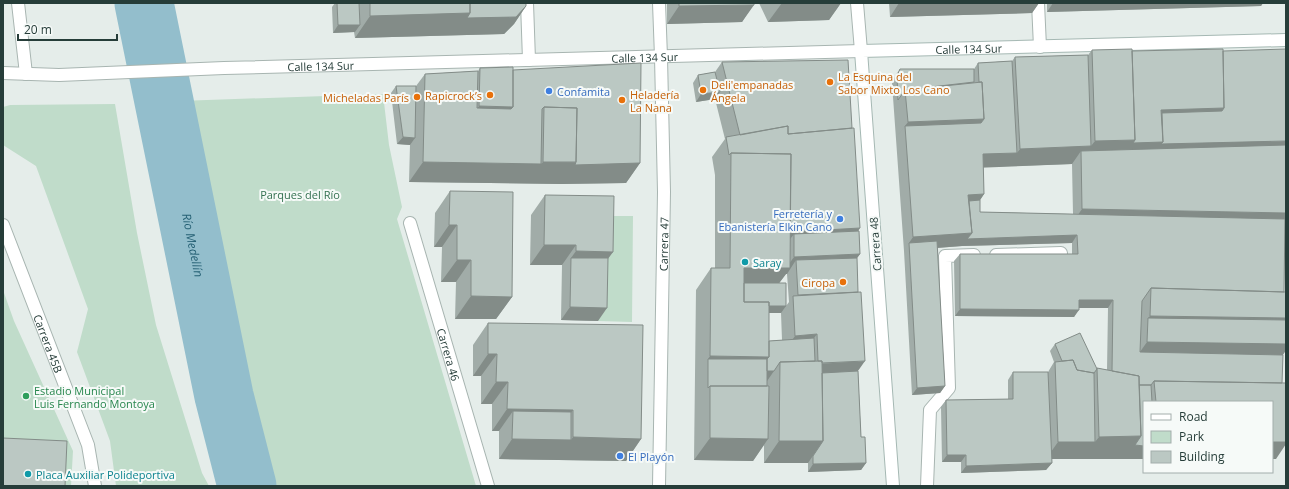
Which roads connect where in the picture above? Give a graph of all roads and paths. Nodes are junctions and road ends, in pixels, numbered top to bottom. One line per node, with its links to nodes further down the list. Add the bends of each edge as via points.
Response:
1 (18, 3): 12 (street)
2 (527, 3): 10 (street)
3 (659, 3): 9 (street, Carrera 47)
4 (857, 3): 8 (street, Carrera 48)
5 (1038, 3): 7 (street)
6 (1286, 40): 7 (street, Calle 134 Sur)
7 (1040, 46): 8 (street, Calle 134 Sur)
8 (861, 51): 9 (street, Calle 134 Sur); 19 (street, Carrera 48)
9 (661, 57): 10 (street, Calle 134 Sur); 18 (street, Carrera 47, via 664,192)
10 (529, 60): 12 (street, Calle 134 Sur)
11 (3, 73): 12 (street, Calle 134 Sur)
12 (26, 74)
13 (410, 223): 17 (street, Carrera 46)
14 (3, 225): 16 (street, Carrera 45B, via 88,445)
15 (1061, 253): 20 (street, via 945,256 949,388 930,410)
16 (95, 486)
17 (488, 486)
18 (659, 486)
19 (892, 486)
20 (927, 486)

